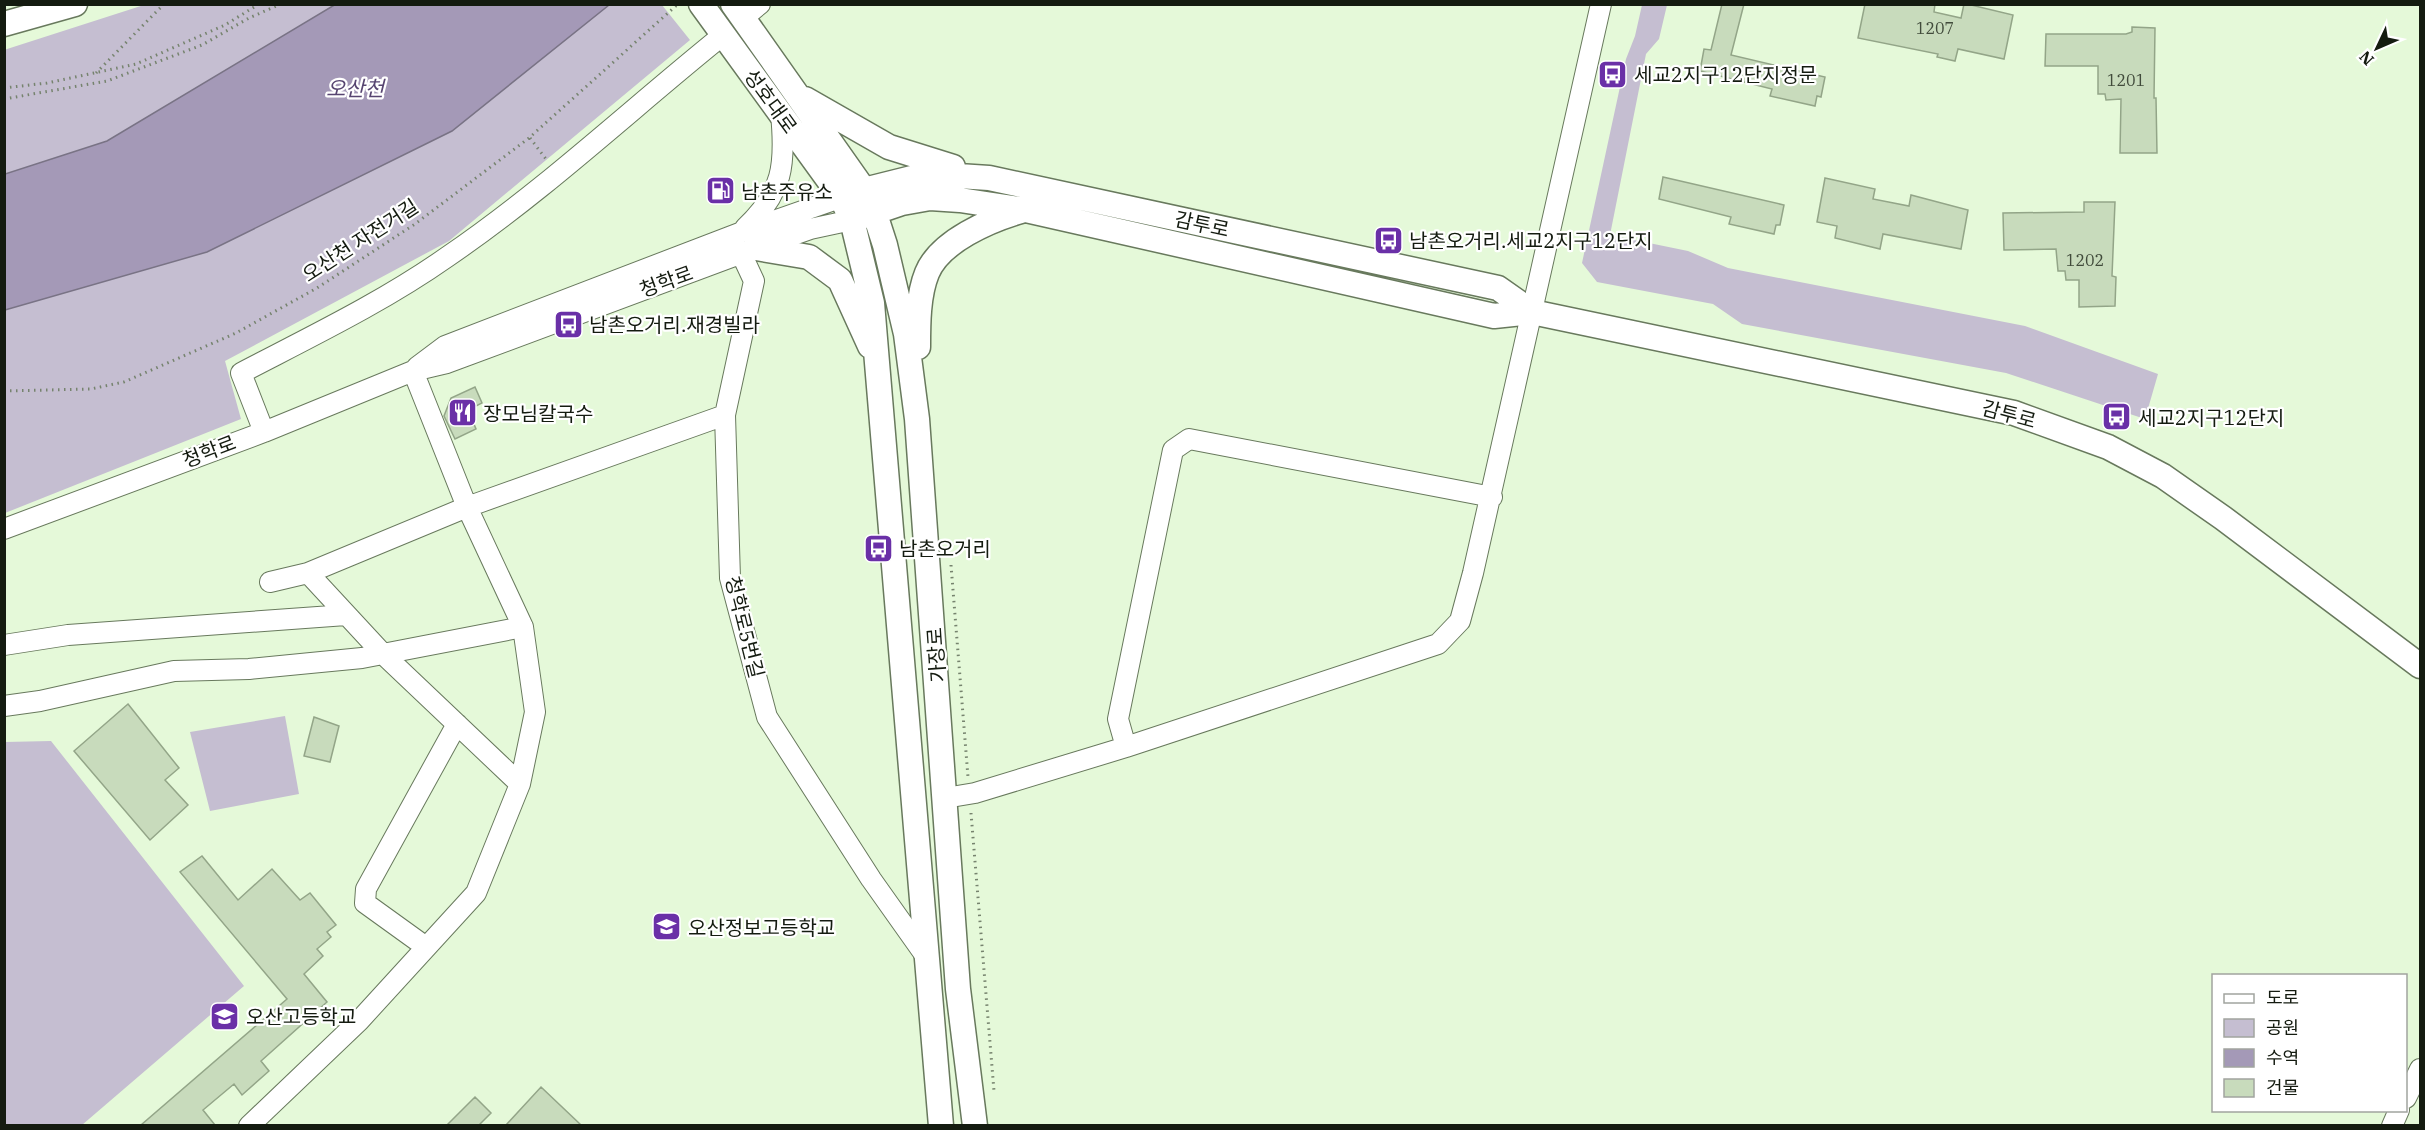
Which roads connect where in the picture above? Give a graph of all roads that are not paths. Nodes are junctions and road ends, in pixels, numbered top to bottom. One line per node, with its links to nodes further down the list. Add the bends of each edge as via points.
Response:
1 (75, 4): 5 (main road)
2 (1601, 4): 13 (street)
3 (742, 8): 7 (main road, 성호대로)
4 (705, 10): 6 (main road, 성호대로)
5 (4, 24)
6 (723, 35): 8 (main road, 성호대로); 18 (street, via 447,258 328,328 241,373)
7 (798, 95): 9 (main road, via 889,147); 10 (main road, 성호대로)
8 (782, 114): 10 (main road, 성호대로); 12 (street, via 785,152 775,194)
9 (989, 178): 10 (main road, 감투로, via 928,174); 13 (main road, 감투로, via 1498,288)
10 (858, 204): 11 (main road, 감투로, via 930,198); 12 (street, 청학로, via 810,229); 15 (main road, 가장로); 17 (main road, 가장로, via 906,334)
11 (1026, 210): 13 (main road, 감투로, via 1494,316); 17 (main road, via 993,219 955,241 927,272 918,321)
12 (746, 244): 14 (street, 청학로, via 444,346); 15 (main road, via 809,257 840,280 869,345); 16 (street, 청학로5번길, via 754,281)
13 (1532, 312): 19 (street); 28 (main road, 감투로, via 2014,413 2108,447 2163,476 2215,512)
14 (413, 371): 18 (street, 청학로); 20 (street)
15 (880, 392): 35 (main road, 가장로)
16 (725, 415): 20 (street); 35 (street, 청학로5번길, via 730,578 767,717)
17 (917, 419): 33 (main road, 가장로)
18 (264, 432): 21 (street, 청학로)
19 (1492, 497): 31 (street, via 1460,621 1438,644); 31 (street, via 1189,439 1173,450 1118,719)
20 (468, 507): 22 (street); 25 (street)
21 (4, 529)
22 (308, 573): 23 (street); 24 (street)
23 (270, 582)
24 (346, 615): 26 (street, via 69,635); 27 (street)
25 (523, 627): 27 (street); 32 (street, via 535,712)
26 (4, 645)
27 (383, 654): 29 (street, via 249,669 174,671); 30 (street)
28 (2421, 666)
29 (4, 706)
30 (457, 724): 32 (street); 34 (street, via 366,889 365,903)
31 (1126, 747): 33 (street)
32 (520, 784): 34 (street, via 476,893)
33 (945, 798): 40 (main road, 가장로, via 958,989)
34 (426, 947): 38 (street, via 359,1021)
35 (927, 958): 39 (main road, 가장로)
36 (2421, 1069): 37 (street)
37 (2407, 1096)
38 (249, 1125)
39 (940, 1125)
40 (975, 1125)

